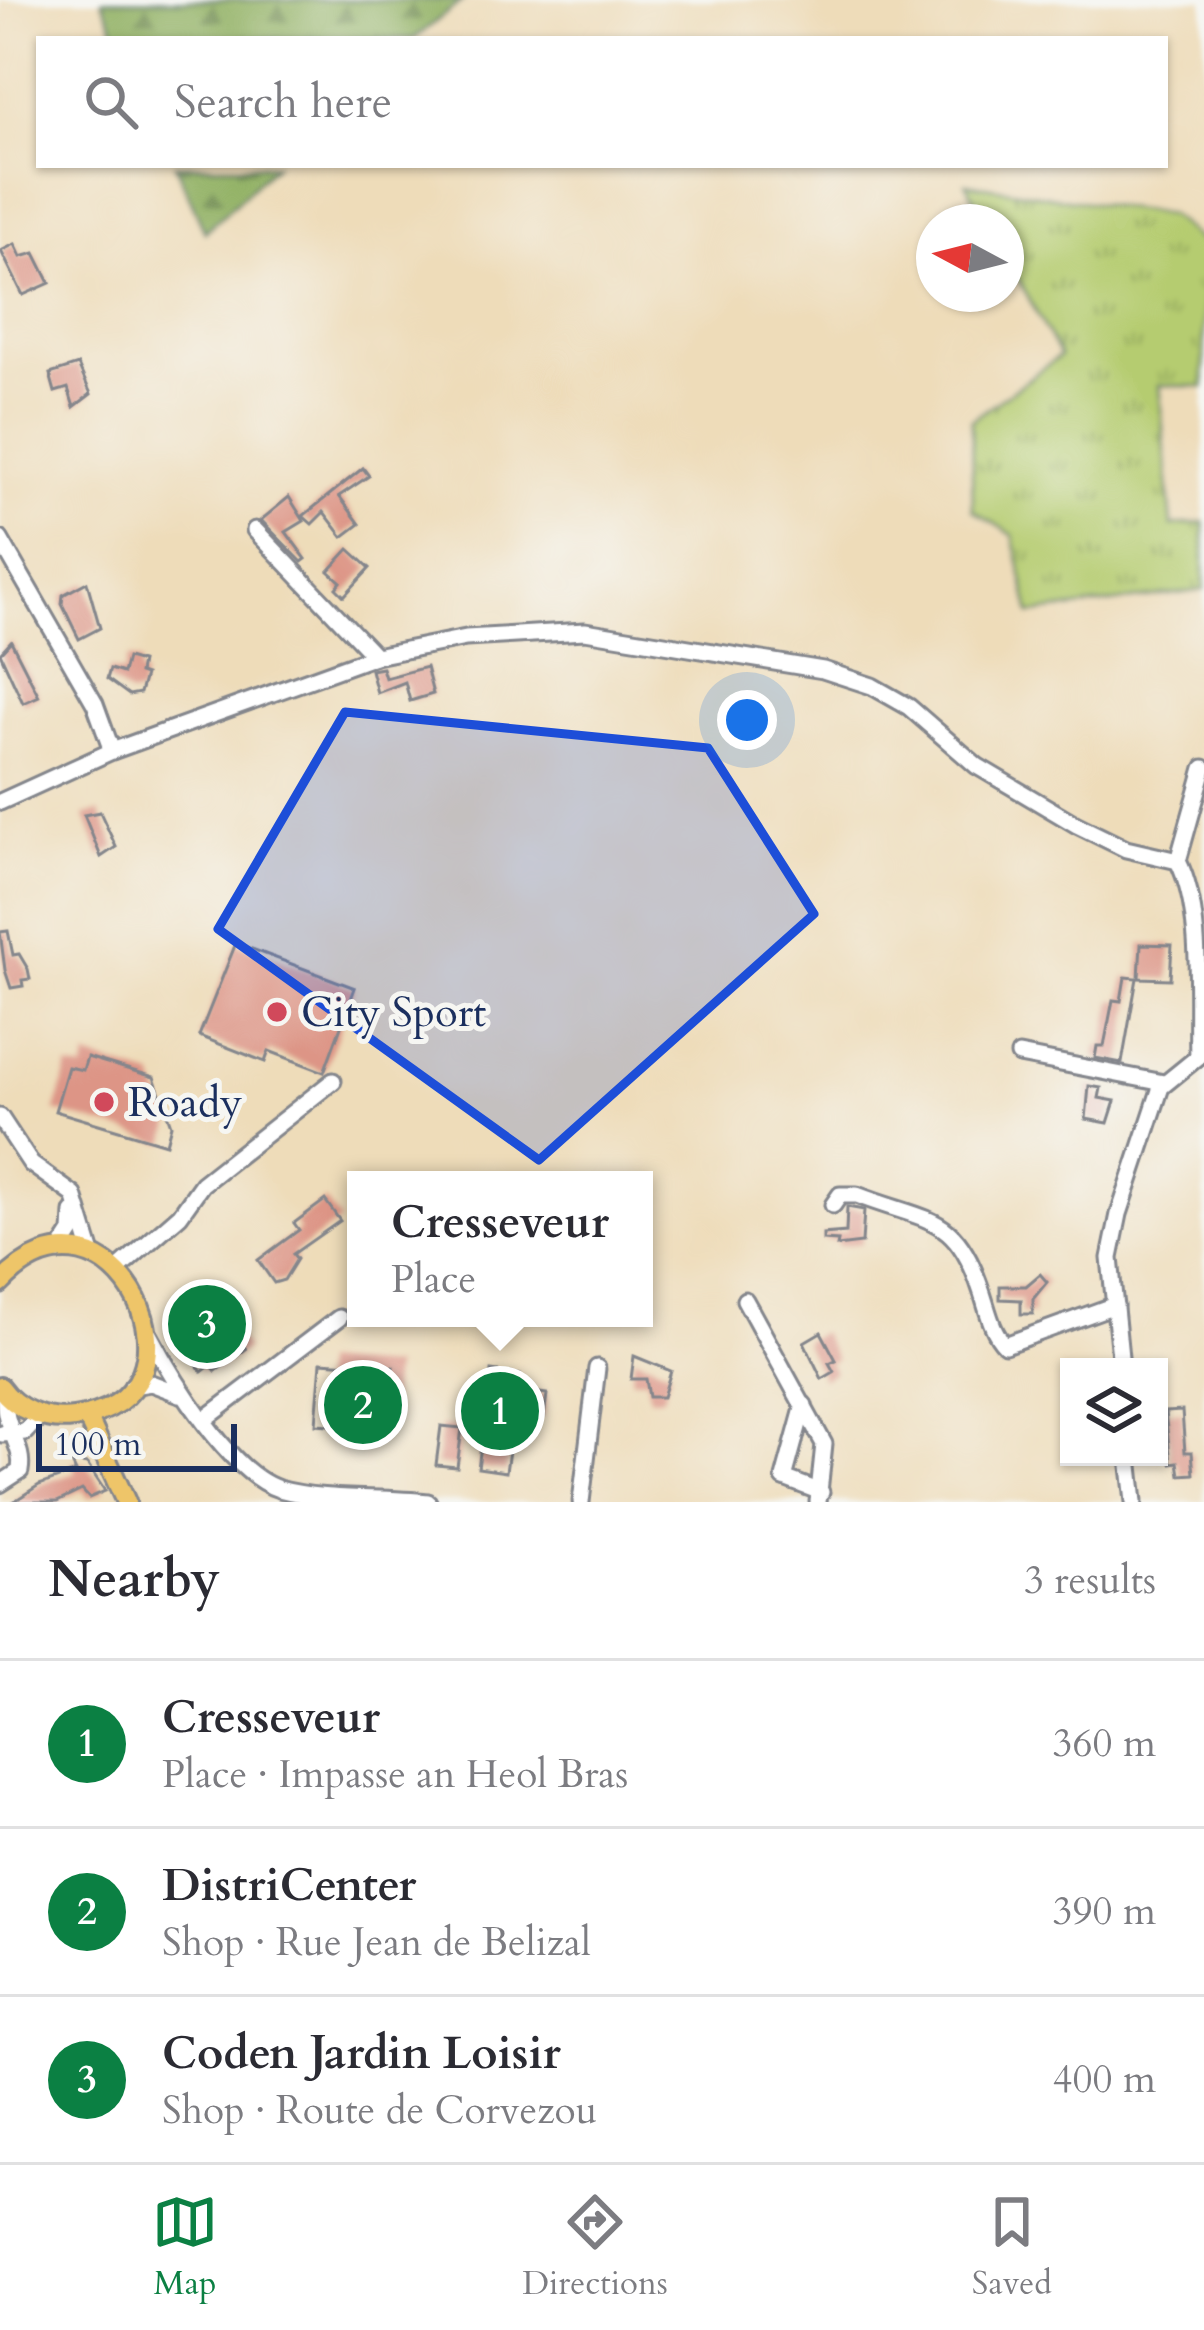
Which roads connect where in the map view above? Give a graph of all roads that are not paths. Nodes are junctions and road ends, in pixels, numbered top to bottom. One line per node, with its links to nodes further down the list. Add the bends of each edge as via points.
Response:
1 (255, 530): 3 (street)
2 (0, 539): 4 (street, via 95,704)
3 (375, 656): 4 (street); 7 (street, via 466,638 585,631 823,670 909,707 976,766 1077,825)
4 (112, 751): 6 (street)
5 (1204, 768): 7 (street)
6 (0, 802)
7 (1178, 861): 9 (street, via 1196,929)
8 (1018, 1054): 11 (street)
9 (1201, 1058): 11 (street)
10 (333, 1081): 18 (street, via 202,1184 180,1215)
11 (1164, 1083): 20 (street, via 1119,1214 1110,1258)
12 (0, 1117): 13 (street, via 20,1153)
13 (52, 1180): 15 (street, via 73,1210 72,1232); 16 (street, via 74,1195)
14 (833, 1205): 20 (street, via 840,1195 857,1195 954,1233 1005,1345)
15 (59, 1252): 16 (main road); 17 (main road)
16 (93, 1257): 18 (main road)
17 (5, 1269)
18 (117, 1270): 22 (main road, via 134,1288)
19 (745, 1300): 28 (street)
20 (1115, 1305): 23 (street)
21 (339, 1318): 31 (street)
22 (148, 1334): 25 (main road); 27 (street)
23 (1120, 1358)
24 (597, 1368): 39 (street)
25 (132, 1386): 27 (street, via 151,1383); 30 (main road)
26 (3, 1390): 29 (main road); 32 (street)
27 (184, 1396): 31 (street)
28 (804, 1405): 35 (street, via 824,1444); 35 (street, via 784,1478)
29 (40, 1416): 30 (main road); 32 (street, via 25,1432)
30 (87, 1417): 37 (main road)
31 (204, 1420): 36 (street, via 273,1487)
32 (4, 1434): 34 (street, via 22,1459 20,1471)
33 (1131, 1466): 40 (street)
34 (0, 1484)
35 (819, 1497)
36 (319, 1499): 38 (street)
37 (126, 1502)
38 (428, 1502)
39 (581, 1502)
40 (1134, 1502)

